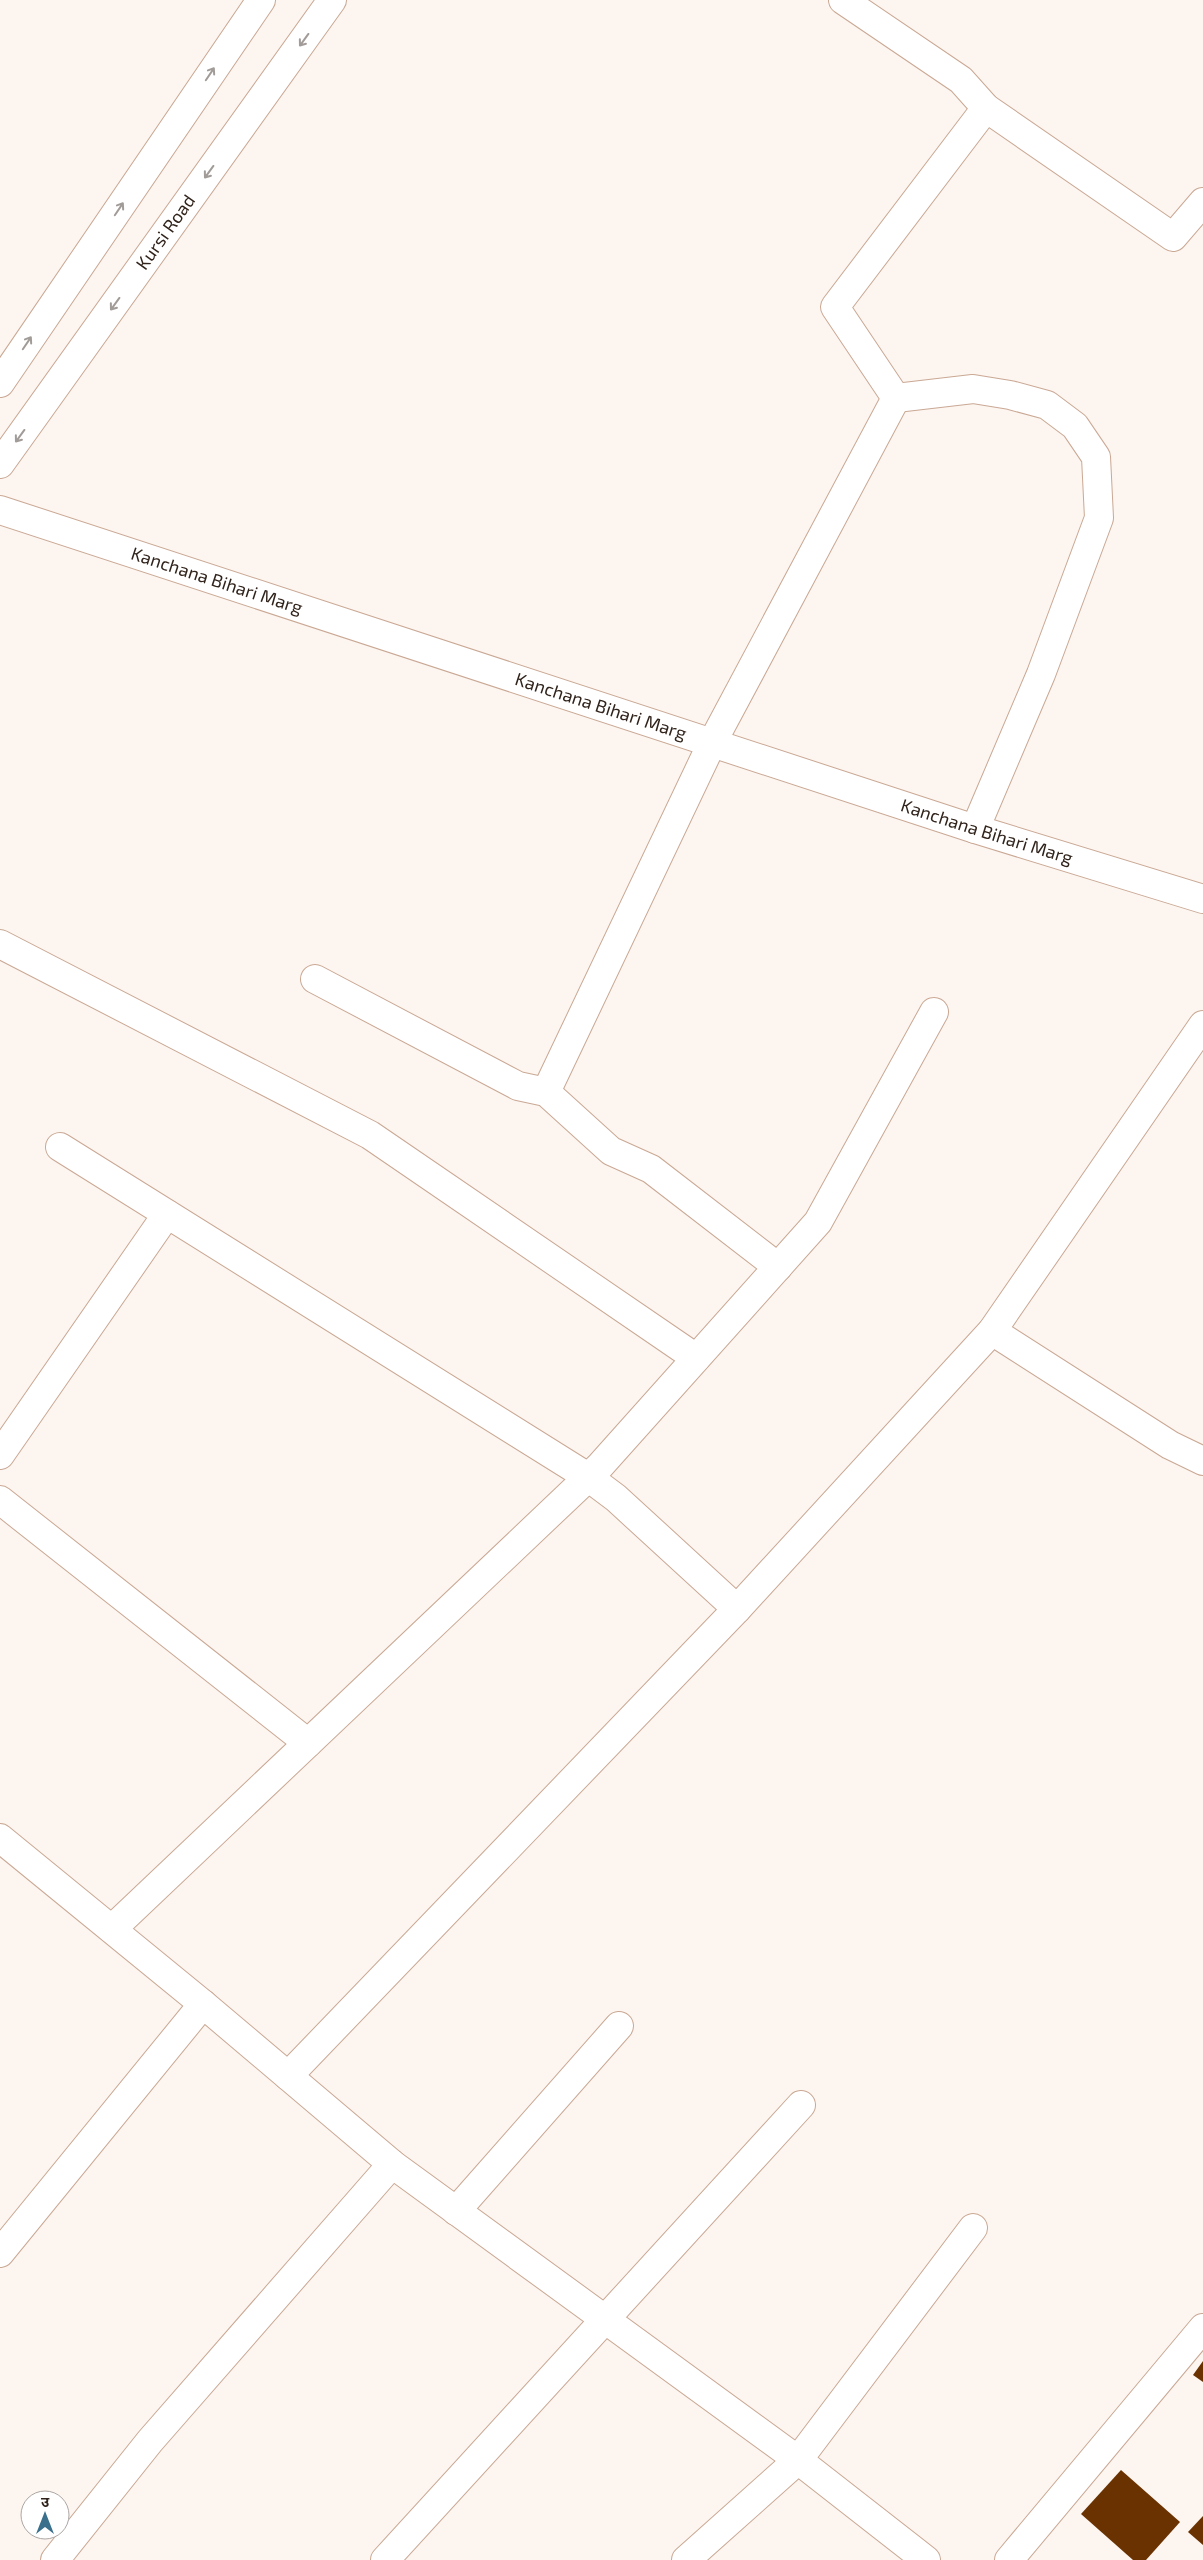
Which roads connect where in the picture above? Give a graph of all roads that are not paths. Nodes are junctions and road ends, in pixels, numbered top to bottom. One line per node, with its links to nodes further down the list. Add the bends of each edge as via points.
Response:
1 (261, 0): 6 (street, one-way to 1)
2 (332, 0): 8 (street, Kursi Road, one-way to 8)
3 (843, 0): 4 (street, via 961,80)
4 (986, 108): 5 (street, via 1173,236); 7 (street, via 835,307)
5 (1203, 202)
6 (0, 383)
7 (896, 398): 10 (street); 11 (street, via 973,389 1047,405 1074,426 1096,456 1099,518 1041,674)
8 (0, 464)
9 (0, 510): 10 (street, Kanchana Bihari Marg)
10 (712, 743): 11 (street, Kanchana Bihari Marg); 17 (street)
11 (975, 829): 12 (street, Kanchana Bihari Marg)
12 (1203, 899)
13 (0, 944): 22 (street, via 370,1135)
14 (315, 979): 17 (street, via 518,1086)
15 (934, 1012): 20 (street, via 818,1222)
16 (1203, 1026): 21 (street)
17 (546, 1092): 20 (street, via 611,1150 651,1169)
18 (60, 1147): 19 (street)
19 (168, 1214): 23 (street); 25 (street)
20 (778, 1267): 22 (street)
21 (992, 1331): 24 (street, via 1170,1445); 27 (street)
22 (696, 1358): 25 (street)
23 (0, 1455)
24 (1203, 1461)
25 (588, 1477): 27 (street, via 616,1498); 28 (street)
26 (0, 1500): 28 (street)
27 (737, 1609): 33 (street)
28 (308, 1743): 30 (street)
29 (0, 1838): 30 (street)
30 (112, 1929): 31 (street)
31 (203, 2004): 33 (street); 38 (street)
32 (619, 2026): 36 (street)
33 (288, 2076): 35 (street)
34 (801, 2106): 39 (street)
35 (392, 2164): 36 (street); 42 (street, via 150,2441)
36 (456, 2211): 39 (street)
37 (973, 2228): 41 (street)
38 (0, 2253)
39 (604, 2319): 41 (street); 43 (street)
40 (1203, 2328): 46 (street)
41 (798, 2460): 44 (street); 45 (street)
42 (63, 2557)
43 (385, 2560)
44 (686, 2560)
45 (926, 2560)
46 (1009, 2560)

